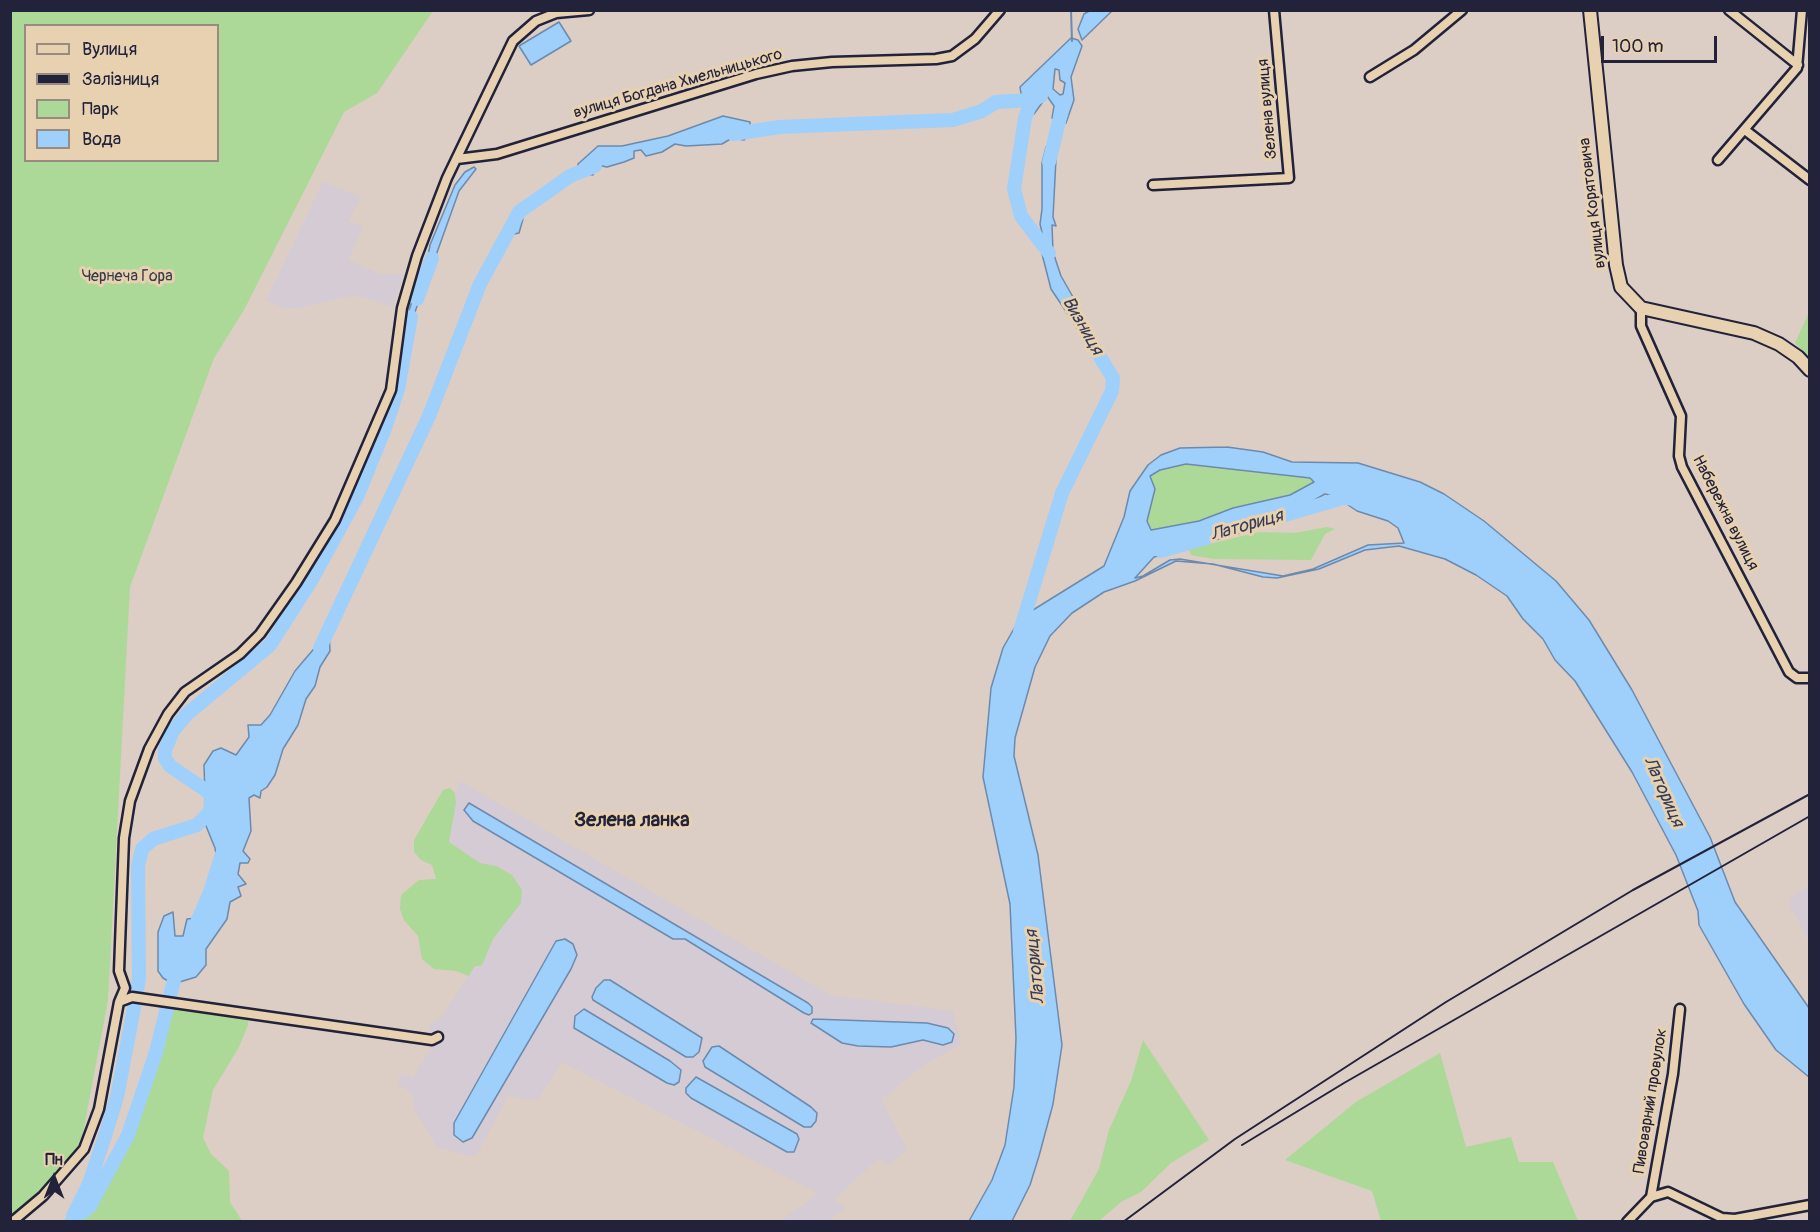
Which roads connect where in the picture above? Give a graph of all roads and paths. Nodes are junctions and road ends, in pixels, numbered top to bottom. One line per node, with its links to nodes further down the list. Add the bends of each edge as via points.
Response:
1 (589, 10): 8 (street)
2 (1000, 10): 12 (street, вулиця Богдана Хмельницького, via 975,39 952,56 792,66 497,154)
3 (1274, 10): 15 (street, Зелена вулиця, via 1288,178)
4 (1462, 10): 10 (street, via 1414,50)
5 (1590, 10): 16 (main road, вулиця Корятовича, via 1616,265 1621,287)
6 (1729, 10): 9 (street)
7 (1802, 10): 9 (street)
8 (556, 12): 12 (street, via 536,21 513,41)
9 (1798, 65): 11 (street)
10 (1370, 77)
11 (1745, 130): 13 (street); 14 (street)
12 (457, 159): 19 (street, via 409,279 391,390 335,520 260,634 240,654 185,692 151,745 130,801 124,838 119,971 125,988)
13 (1718, 160)
14 (1809, 180)
15 (1153, 185)
16 (1641, 308): 17 (main road, via 1754,333 1779,344); 18 (street, Набережна вулиця, via 1641,326 1681,416 1682,467 1789,672 1797,678)
17 (1809, 370)
18 (1809, 678)
19 (118, 1002): 21 (street, via 132,997 432,1040); 24 (street, via 99,1109 84,1149 43,1196)
20 (1680, 1009): 22 (street, Пивоварний провулок)
21 (438, 1037)
22 (1651, 1197): 23 (street, Пивоварний провулок, via 1668,1192 1722,1218 1735,1219); 25 (street, Пивоварний провулок)
23 (1809, 1204)
24 (12, 1221)
25 (1627, 1221)

